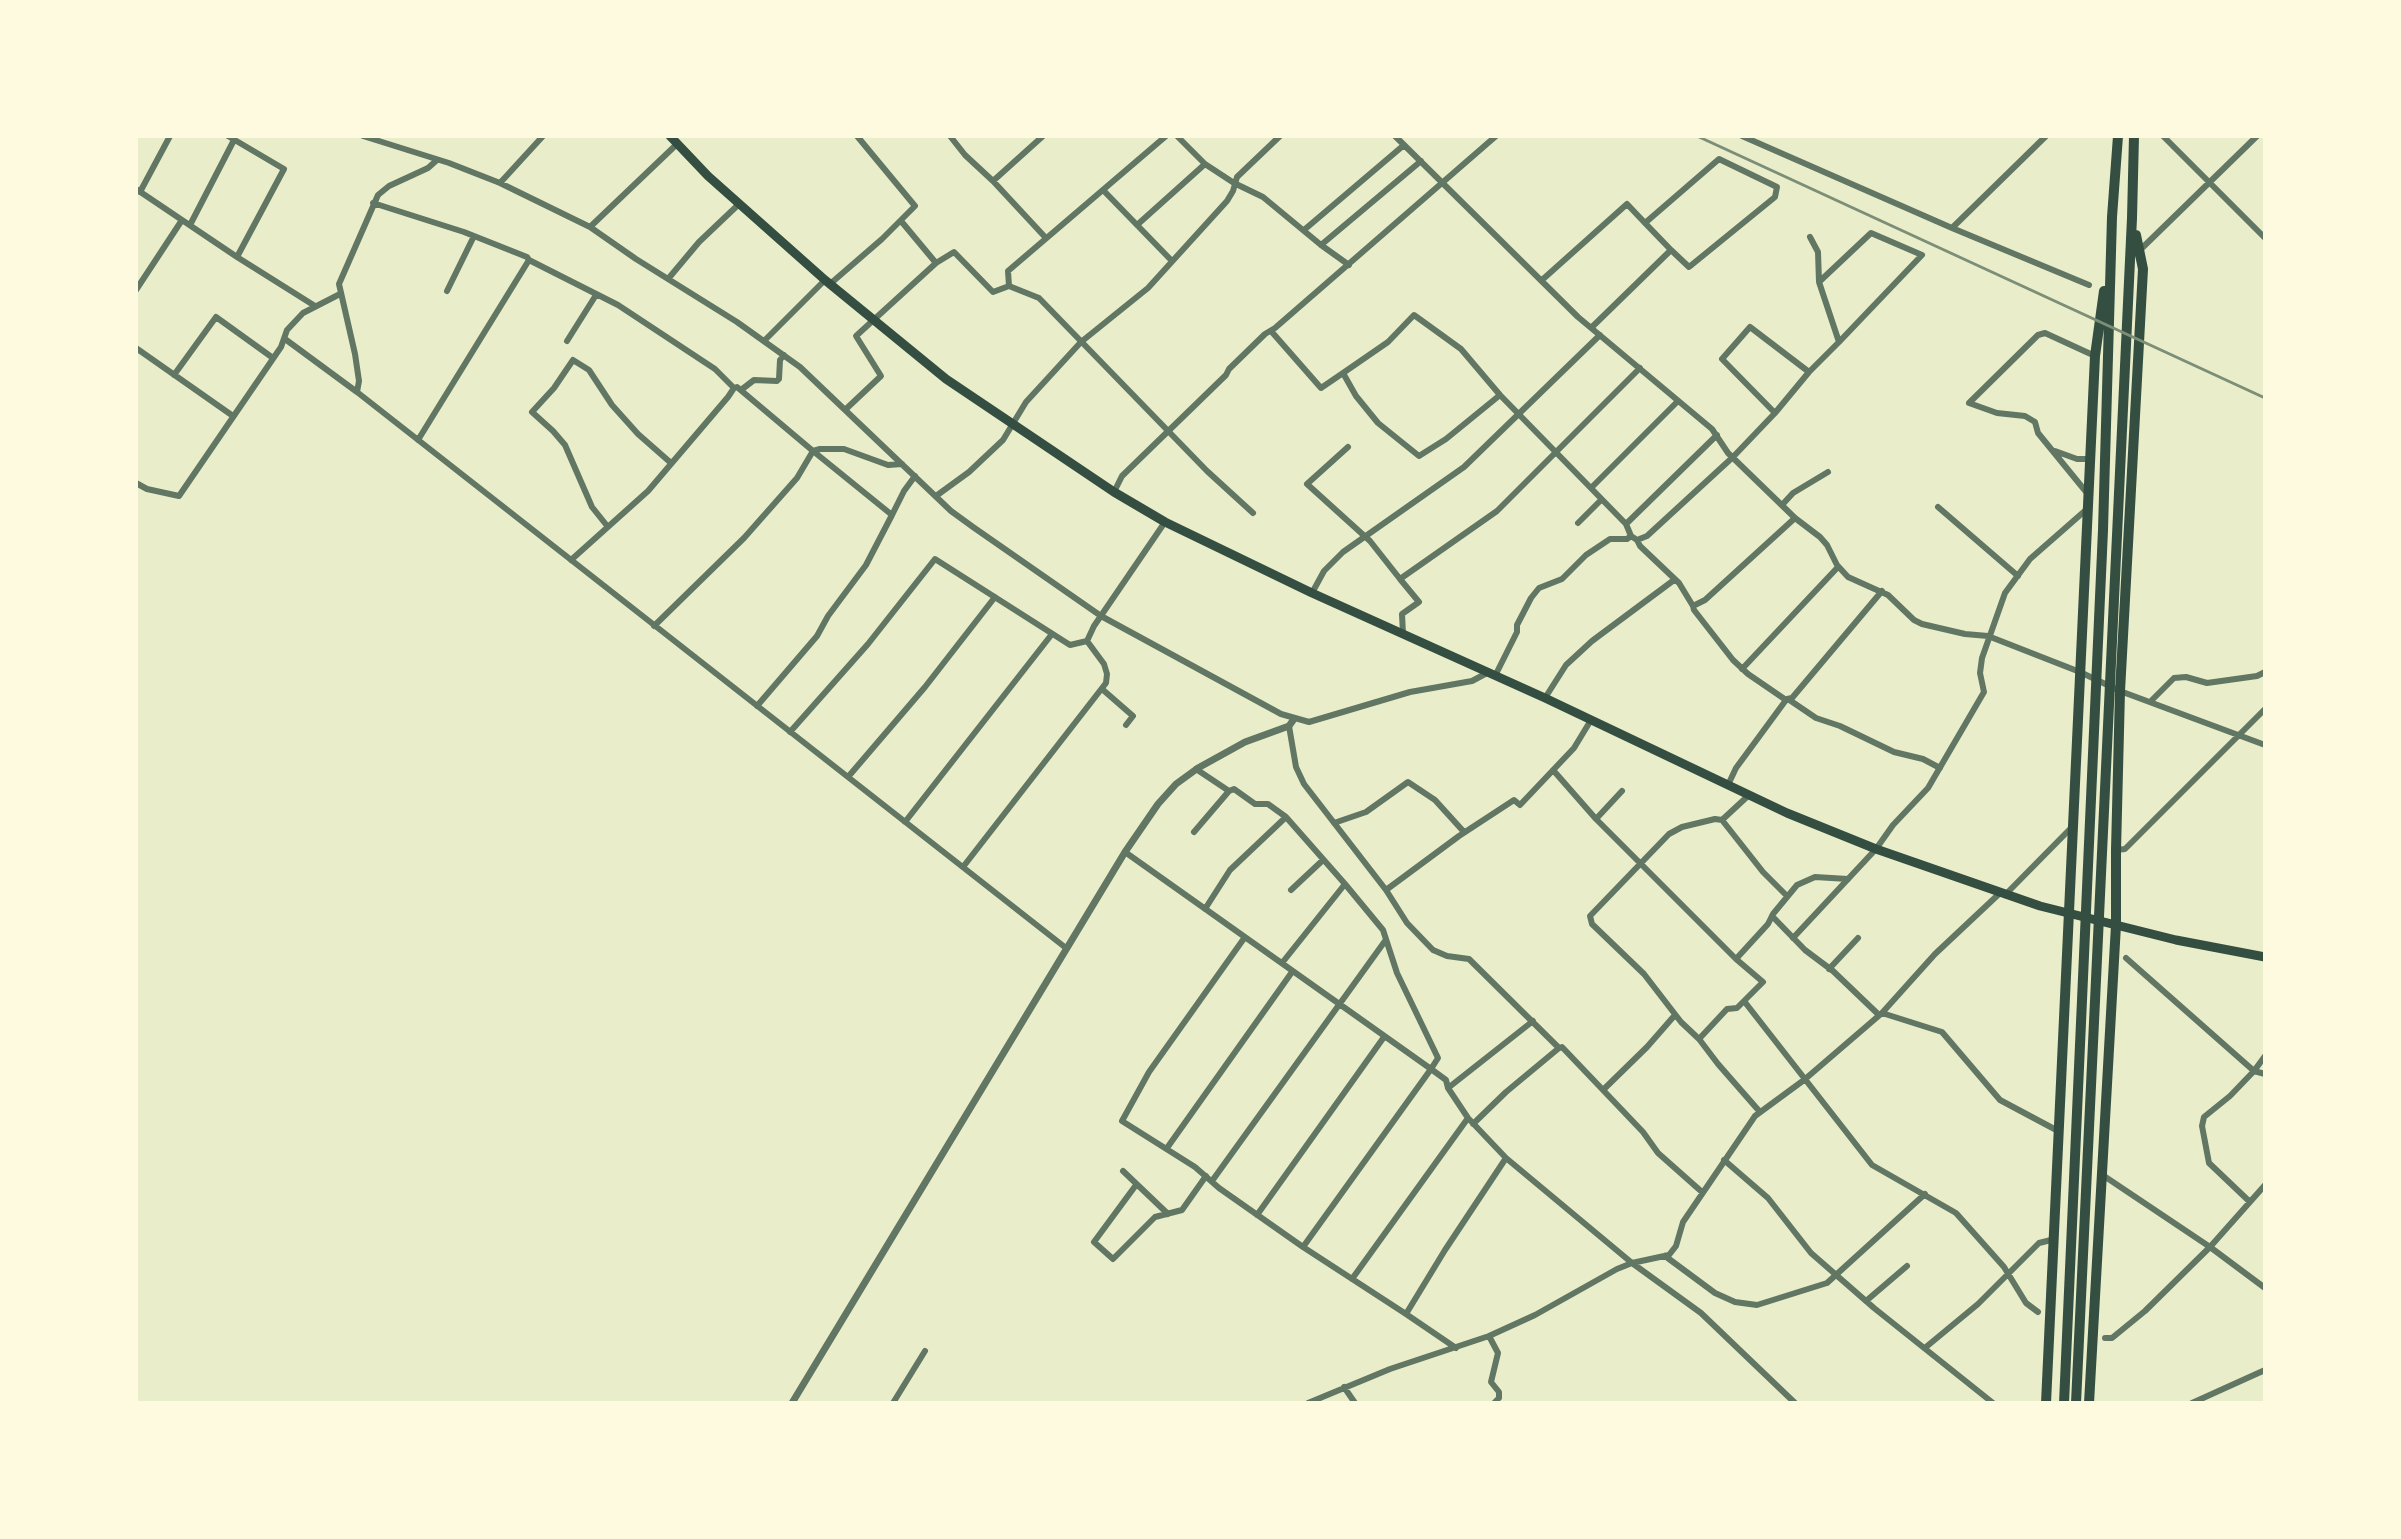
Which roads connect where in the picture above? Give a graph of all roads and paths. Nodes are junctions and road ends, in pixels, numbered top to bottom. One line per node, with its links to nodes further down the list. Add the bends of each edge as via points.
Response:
1 (170, 136): 29 (street)
2 (366, 136): 21 (street)
3 (543, 136): 25 (street)
4 (857, 136): 36 (street, via 915,206)
5 (950, 136): 24 (street)
6 (1043, 136): 24 (street)
7 (1166, 136): 30 (street)
8 (1177, 136): 23 (street)
9 (1280, 136): 26 (street)
10 (1395, 136): 20 (street)
11 (1496, 136): 27 (street)
12 (1742, 136): 41 (street)
13 (2046, 136): 41 (street)
14 (2118, 136): 33 (highway)
15 (2134, 136): 34 (highway)
16 (2163, 136): 28 (street)
17 (2257, 136): 28 (street)
18 (231, 138): 38 (street); 50 (street, via 284,169)
19 (673, 140): 32 (main road); 40 (street)
20 (1404, 145): 22 (street); 42 (street)
21 (437, 160): 25 (street); 31 (street, via 389,186)
22 (1421, 161): 27 (street); 47 (street)
23 (1205, 164): 26 (street); 39 (street)
24 (993, 181): 44 (street)
25 (500, 183): 40 (street)
26 (1234, 183): 42 (street, via 1263,197); 52 (street, via 1227,201)
27 (1444, 183): 54 (street); 56 (street)
28 (2209, 183): 46 (street); 49 (street)
29 (138, 190): 35 (street)
30 (1103, 190): 39 (street); 44 (street)
31 (373, 203): 43 (street); 63 (street, via 339,284)
32 (739, 204): 55 (street); 57 (main road)
33 (2112, 217): 77 (highway); 257 (highway)
34 (2132, 218): 49 (highway); 258 (highway)
35 (182, 220): 38 (street); 59 (street)
36 (901, 221): 53 (street); 57 (street)
37 (1645, 223): 48 (street); 48 (street, via 1719,159 1777,187 1775,197 1689,267); 56 (street, via 1627,204)
38 (190, 225): 50 (street)
39 (1137, 225): 52 (street)
40 (590, 227): 55 (street)
41 (1952, 228): 60 (street)
42 (1304, 230): 47 (street)
43 (474, 236): 51 (street); 62 (street)
44 (1045, 237): 61 (street, via 1008,271)
45 (1810, 237): 58 (street, via 1818,252)
46 (2265, 238)
47 (1321, 245): 54 (street)
48 (1671, 250): 67 (street)
49 (2139, 251): 143 (highway, via 2143,269)
50 (237, 257): 65 (street)
51 (529, 260): 64 (street); 94 (street)
52 (1172, 261): 73 (street, via 1148,288)
53 (936, 263): 61 (street, via 954,252 993,292); 66 (street)
54 (1349, 265): 68 (street)
55 (668, 279): 72 (street)
56 (1542, 280): 67 (street)
57 (828, 282): 66 (main road); 72 (street)
58 (1819, 282): 74 (street); 74 (street, via 1871,233 1922,255)
59 (137, 284)
60 (2089, 285)
61 (1009, 286): 73 (street, via 1039,298)
62 (447, 291)
63 (340, 294): 65 (street); 84 (street, via 355,354)
64 (596, 295): 71 (street); 83 (street, via 715,369)
65 (315, 306): 70 (street, via 287,330)
66 (873, 319): 87 (street, via 856,336 881,376); 91 (main road)
67 (1591, 328): 69 (street)
68 (1271, 331): 81 (street, via 1321,388); 92 (street)
69 (1600, 335): 79 (street); 89 (street)
70 (285, 339): 78 (street); 84 (street)
71 (567, 341)
72 (764, 341): 76 (street)
73 (1081, 342): 91 (street); 92 (street)
74 (1839, 342): 80 (street)
75 (136, 348): 82 (street)
76 (784, 355): 83 (street, via 777,381 754,380); 87 (street)
77 (2095, 356): 96 (street, via 2045,333 2038,335 1969,403 2025,416 2035,422); 100 (highway)
78 (273, 358): 82 (street, via 216,317); 90 (street)
79 (1640, 368): 86 (street); 98 (street)
80 (1809, 372): 88 (street); 88 (street, via 1750,327 1722,359)
81 (1343, 373): 85 (street, via 1388,342 1414,315 1461,349); 85 (street, via 1378,423 1419,456)
82 (174, 375): 90 (street)
83 (737, 389): 97 (street); 101 (street)
84 (357, 392): 94 (street)
85 (1500, 395): 89 (street)
86 (1678, 401): 93 (street); 106 (street)
87 (846, 409): 102 (street)
88 (1775, 413): 99 (street)
89 (1518, 415): 98 (street); 121 (street, via 1464,467)
90 (233, 416): 105 (street, via 179,496)
91 (1012, 425): 107 (main road); 109 (street, via 992,451)
92 (1170, 431): 107 (street, via 1122,476); 114 (street)
93 (1717, 435): 99 (street); 119 (street)
94 (418, 440): 123 (street)
95 (1348, 447): 121 (street, via 1307,484)
96 (2052, 450): 100 (street); 108 (street)
97 (813, 451): 102 (street, via 844,449 888,465); 115 (street); 133 (street, via 797,478 744,538)
98 (1557, 454): 106 (street); 126 (street, via 1497,511)
99 (1733, 457): 111 (street); 122 (street, via 1647,536)
100 (2090, 459): 108 (highway)
101 (671, 463): 120 (street); 120 (street, via 612,405 589,370 573,360 532,412 565,445 592,507)
102 (902, 464): 104 (street)
103 (1828, 472): 111 (street)
104 (915, 476): 109 (street); 115 (street)
105 (136, 483)
106 (1591, 488): 110 (street)
107 (1114, 492): 117 (main road)
108 (2088, 494): 113 (highway)
109 (936, 496): 132 (street)
110 (1601, 500): 118 (street); 119 (street)
111 (1782, 505): 116 (street)
112 (1938, 507): 125 (street)
113 (2087, 509): 125 (street); 139 (highway)
114 (1253, 513)
115 (892, 515): 147 (street, via 866,565 817,636)
116 (1795, 518): 124 (street, via 1827,545); 131 (street)
117 (1165, 522): 129 (main road); 132 (street)
118 (1578, 523)
119 (1626, 524): 122 (street)
120 (608, 527): 123 (street)
121 (1364, 537): 126 (street); 129 (street, via 1331,563)
122 (1634, 538): 127 (street); 141 (street, via 1610,539 1562,579 1539,588)
123 (571, 560): 133 (street)
124 (1838, 567): 128 (street); 138 (street)
125 (2018, 576): 136 (street, via 2005,593)
126 (1400, 579): 135 (street, via 1419,602 1402,614)
127 (1674, 580): 131 (street); 144 (street, via 1592,641 1566,665)
128 (1882, 591): 136 (street, via 1922,624); 145 (street)
129 (1312, 593): 135 (main road)
130 (995, 597): 134 (street); 152 (street, via 935,559); 158 (street)
131 (1693, 606): 138 (street)
132 (1101, 616): 137 (street); 150 (street)
133 (654, 626): 147 (street)
134 (1052, 634): 137 (street, via 1070,645); 166 (street)
135 (1403, 634): 141 (main road)
136 (1988, 636): 139 (street); 155 (street, via 1981,665 1984,692)
137 (1087, 641): 142 (street, via 1104,664)
138 (1742, 669): 145 (street)
139 (2080, 672): 143 (street); 168 (highway)
140 (2265, 672): 146 (street, via 2207,683 2174,678)
141 (1491, 674): 144 (main road); 150 (street)
142 (1102, 689): 151 (street, via 1133,716); 176 (street)
143 (2120, 691): 146 (street); 172 (highway)
144 (1545, 698): 149 (main road)
145 (1787, 699): 155 (street, via 1816,718); 159 (street)
146 (2150, 702): 153 (street)
147 (757, 706): 152 (street)
148 (2265, 709): 153 (street)
149 (1591, 720): 157 (street); 159 (main road)
150 (1292, 722): 156 (street); 167 (street, via 1298,775)
151 (1126, 725)
152 (790, 732): 158 (street)
153 (2240, 735): 154 (street); 172 (street, via 2125,849)
154 (2265, 745)
155 (1940, 768): 171 (street)
156 (1196, 769): 160 (street); 173 (street, via 1158,804)
157 (1553, 770): 164 (street); 170 (street, via 1520,805 1514,800)
158 (848, 777): 166 (street)
159 (1728, 785): 162 (main road)
160 (1229, 791): 163 (street, via 1234,789 1255,804 1268,804); 169 (street)
161 (1622, 791): 164 (street)
162 (1749, 795): 165 (street); 171 (main road)
163 (1286, 817): 174 (street); 183 (street, via 1230,870)
164 (1596, 819): 175 (street)
165 (1722, 820): 175 (street, via 1676,829); 182 (street)
166 (905, 822): 176 (street)
167 (1334, 823): 170 (street, via 1366,812 1408,782 1435,800); 180 (street)
168 (2073, 826): 181 (street); 184 (highway)
169 (1194, 832)
170 (1464, 832): 180 (street)
171 (1876, 849): 177 (street); 181 (main road)
172 (2116, 850): 186 (highway)
173 (1125, 852): 183 (street); 191 (street)
174 (1323, 860): 178 (street); 179 (street)
175 (1640, 864): 194 (street); 201 (street, via 1590,916)
176 (963, 867): 191 (street)
177 (1848, 879): 182 (street, via 1815,877); 188 (street)
178 (1345, 884): 190 (street, via 1377,921); 195 (street)
179 (1291, 890)
180 (1386, 890): 202 (street, via 1433,950 1469,959)
181 (2003, 894): 184 (main road); 200 (street, via 1935,954)
182 (1787, 896): 185 (street)
183 (1205, 909): 187 (street)
184 (2068, 913): 186 (main road); 215 (highway)
185 (1772, 916): 188 (street); 194 (street)
186 (2116, 925): 192 (main road); 220 (highway)
187 (1245, 937): 195 (street); 216 (street, via 1149,1072 1122,1121)
188 (1793, 938): 196 (street)
189 (1858, 938): 196 (street)
190 (1385, 941): 199 (street); 207 (street, via 1438,1058)
191 (1066, 948): 249 (street)
192 (2265, 957)
193 (2126, 958): 208 (street)
194 (1736, 959): 198 (street, via 1763,982)
195 (1282, 963): 197 (street)
196 (1829, 969): 200 (street)
197 (1292, 972): 199 (street); 216 (street)
198 (1744, 1001): 204 (street, via 1727,1009); 210 (street)
199 (1338, 1004): 203 (street); 221 (street)
200 (1880, 1014): 210 (street); 215 (street, via 1942,1032 2000,1100)
201 (1675, 1015): 204 (street); 212 (street)
202 (1533, 1021): 205 (street); 211 (street)
203 (1384, 1037): 207 (street); 228 (street)
204 (1699, 1039): 213 (street)
205 (1559, 1048): 212 (street); 214 (street)
206 (2265, 1056): 208 (street)
207 (1431, 1069): 211 (street); 230 (street)
208 (2254, 1071): 209 (street); 226 (street, via 2204,1117 2202,1126 2209,1163)
209 (2265, 1074)
210 (1804, 1080): 213 (street); 225 (street, via 1872,1165)
211 (1448, 1088): 214 (street)
212 (1603, 1090): 224 (street, via 1658,1153)
213 (1760, 1112): 218 (street)
214 (1470, 1121): 217 (street); 237 (street)
215 (2060, 1132): 229 (highway)
216 (1167, 1148): 221 (street)
217 (1506, 1158): 233 (street); 241 (street)
218 (1724, 1160): 224 (street); 235 (street, via 1768,1198 1811,1253)
219 (1123, 1171): 222 (street)
220 (2101, 1174): 231 (street); 259 (highway)
221 (1209, 1178): 227 (street, via 1182,1210); 228 (street)
222 (1136, 1185): 227 (street); 227 (street, via 1094,1242 1113,1259 1155,1217)
223 (2265, 1185): 226 (street)
224 (1702, 1192): 232 (street, via 1683,1222 1676,1246)
225 (1925, 1194): 235 (street); 236 (street, via 1964,1220)
226 (2250, 1202): 231 (street)
227 (1168, 1214)
228 (1257, 1215): 230 (street)
229 (2055, 1239): 236 (street, via 2039,1243); 256 (highway)
230 (1303, 1247): 237 (street)
231 (2210, 1247): 238 (street); 243 (street, via 2137,1318)
232 (1665, 1256): 233 (street); 235 (street, via 1715,1293 1746,1305 1827,1283)
233 (1632, 1263): 242 (street); 254 (street, via 1701,1313)
234 (1907, 1266): 239 (street)
235 (1835, 1274): 239 (street)
236 (2008, 1275): 240 (street); 244 (street)
237 (1352, 1279): 241 (street)
238 (2265, 1288)
239 (1866, 1301): 244 (street)
240 (2038, 1312)
241 (1406, 1314): 245 (street)
242 (1489, 1336): 245 (street); 253 (street, via 1498,1353 1491,1382 1499,1392)
243 (2105, 1338)
244 (1926, 1347): 255 (street)
245 (1456, 1348): 248 (street)
246 (925, 1351): 250 (street)
247 (2265, 1370): 260 (street)
248 (1344, 1387): 251 (street); 252 (street)
249 (792, 1403)
250 (893, 1403)
251 (1308, 1403)
252 (1355, 1403)
253 (1494, 1403)
254 (1795, 1403)
255 (1993, 1403)
256 (2046, 1403)
257 (2064, 1403)
258 (2076, 1403)
259 (2089, 1403)
260 (2192, 1403)

